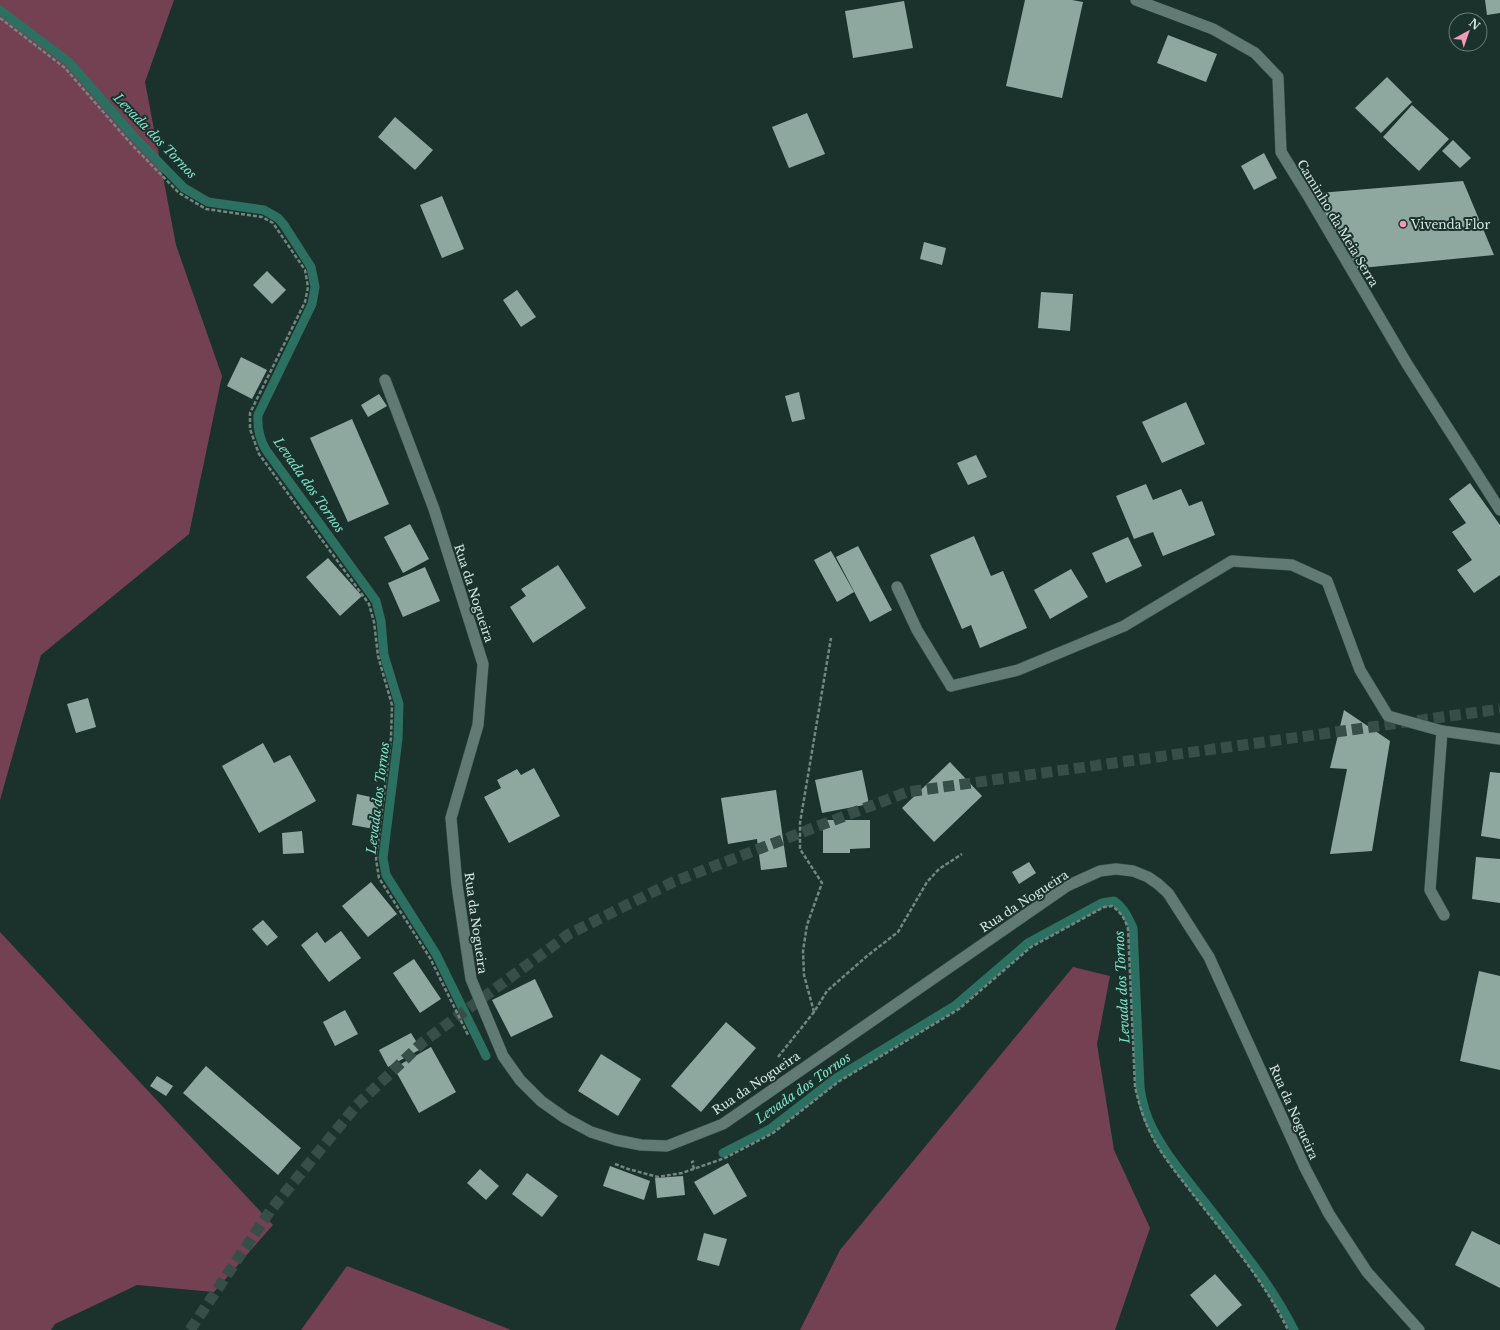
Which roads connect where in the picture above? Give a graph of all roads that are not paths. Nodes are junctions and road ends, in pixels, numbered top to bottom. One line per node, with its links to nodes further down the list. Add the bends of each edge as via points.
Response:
1 (1136, 0): 3 (street, Caminho da Meia Serra, via 1219,33 1255,53 1278,77 1281,152 1407,364)
2 (385, 380): 8 (street, Rua da Nogueira, via 434,510 483,664 478,725 451,818 457,885 471,980 504,1056 525,1086 541,1101 591,1132 641,1145 667,1146 723,1124 1067,886 1100,871 1133,871 1148,877 1168,893 1209,957 1305,1168 1329,1214 1367,1272)
3 (1500, 510)
4 (897, 587): 5 (street, via 917,630 951,686 1018,670 1124,626 1232,561 1292,565 1327,581 1360,670 1388,716)
5 (1442, 731): 6 (street); 7 (street, via 1430,890)
6 (1500, 739)
7 (1444, 915)
8 (1419, 1330)

